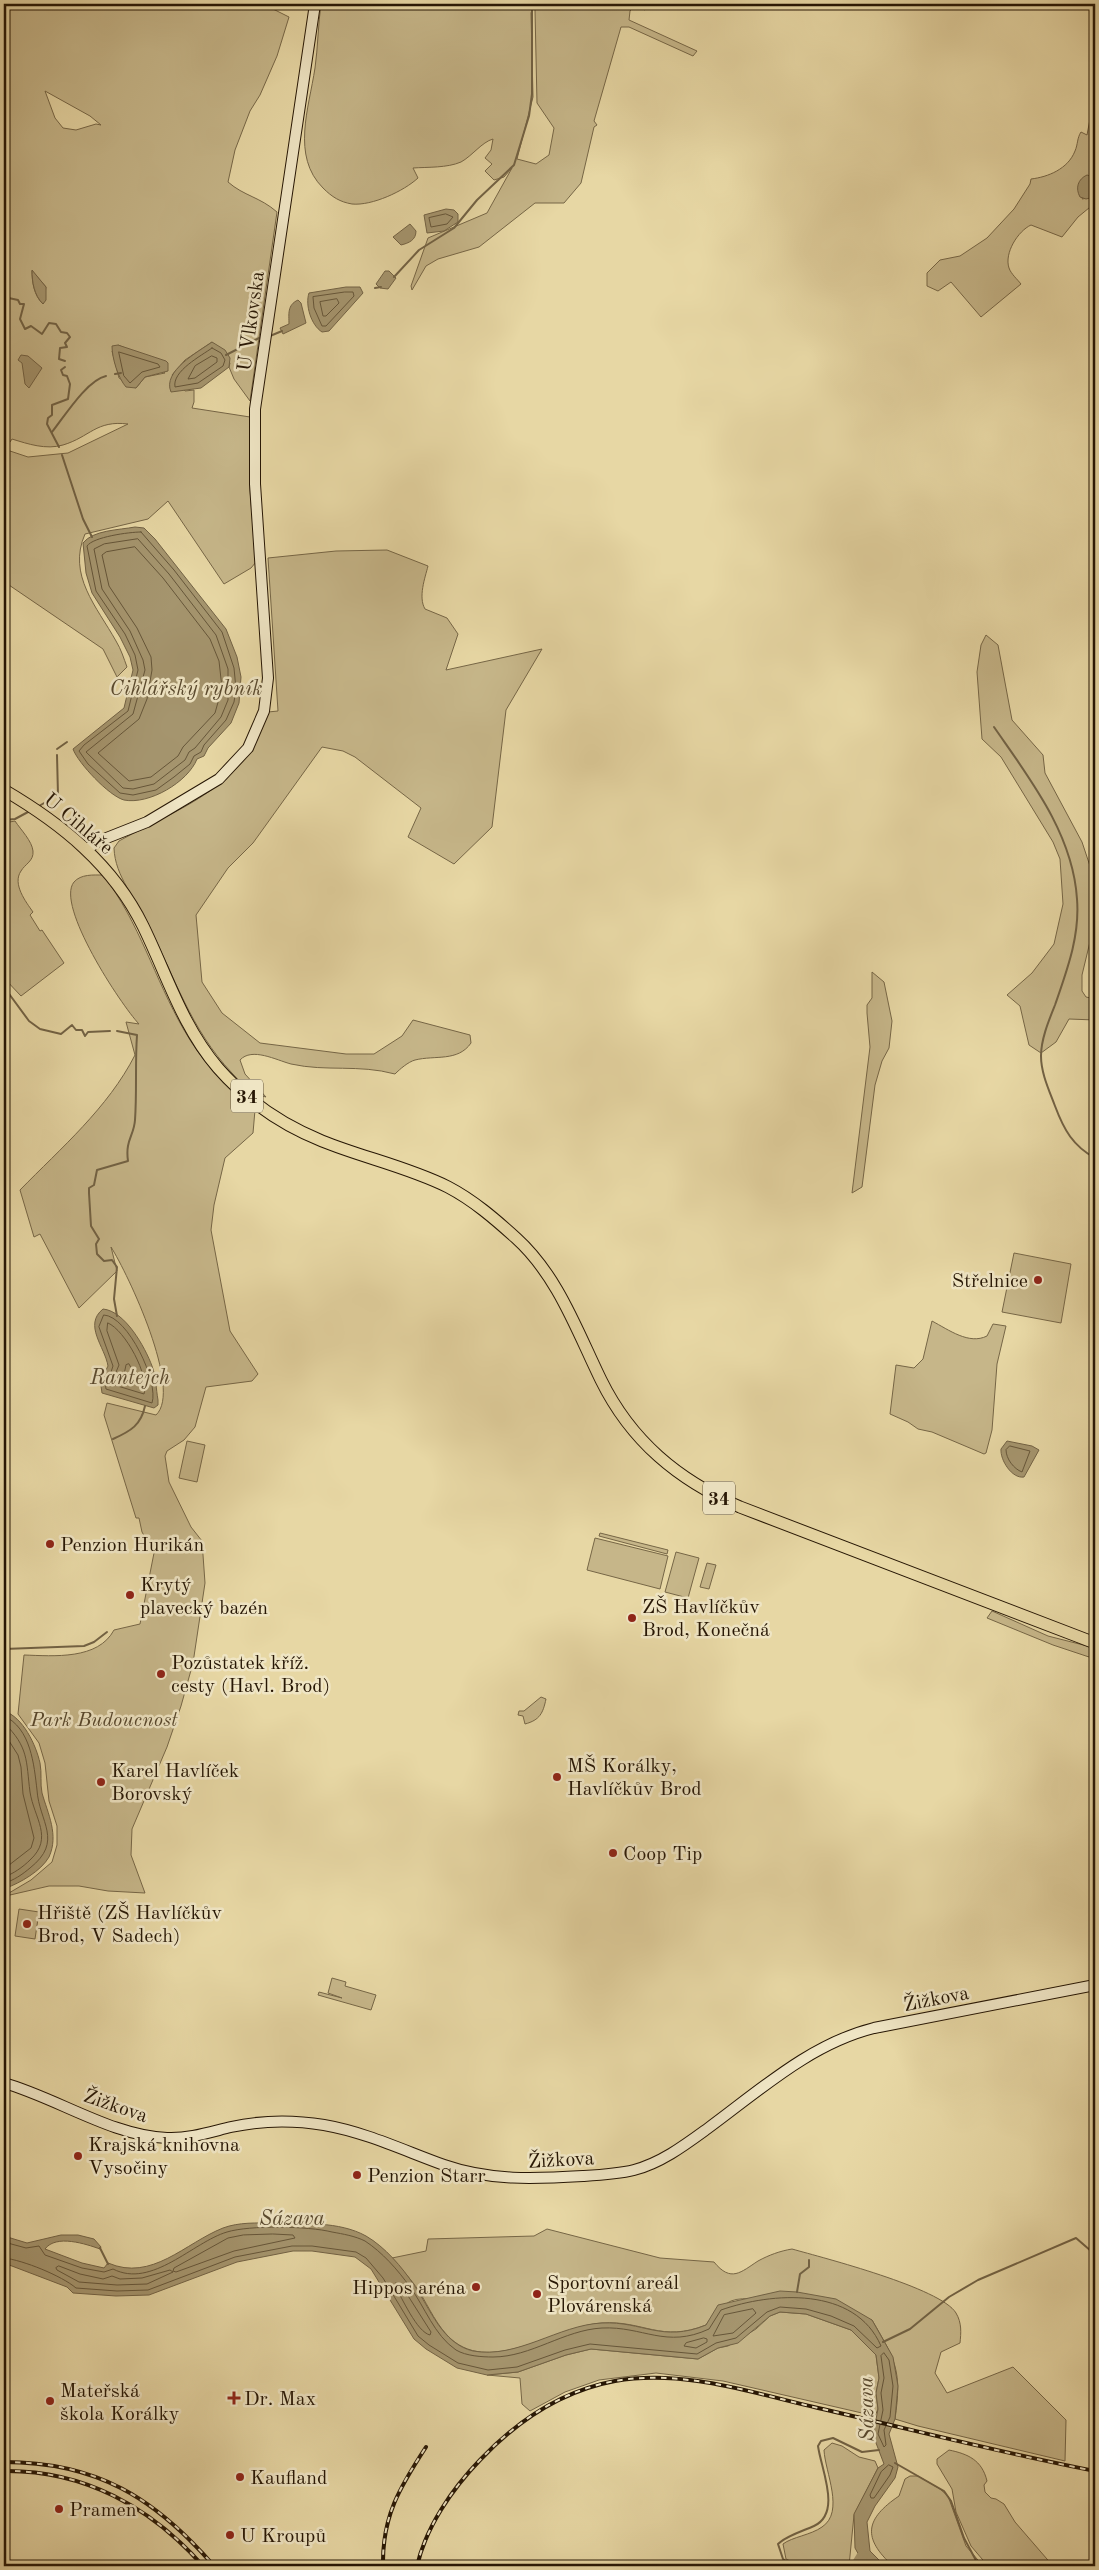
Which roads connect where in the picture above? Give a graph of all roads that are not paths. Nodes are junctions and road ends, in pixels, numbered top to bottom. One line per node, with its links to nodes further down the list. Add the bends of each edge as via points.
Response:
1 (315, 4): 3 (main road, U Vlkovska, via 256,409 255,484 267,645 268,684 264,711 252,742 219,779 147,822)
2 (4, 790): 3 (main road, U Cihláře / 34)
3 (87, 849): 4 (main road, U Cihláře / 34, via 129,901 179,1008 198,1041 225,1075 288,1125 322,1141 449,1188 473,1202 519,1240 561,1297 604,1387 623,1418 647,1447 680,1475 740,1507)
4 (1095, 1643)
5 (1095, 1985): 6 (main road, Žižkova, via 846,2036 805,2058 662,2160 610,2174 497,2178 445,2165 351,2131 280,2120 184,2138 165,2138 121,2129)
6 (4, 2083)

